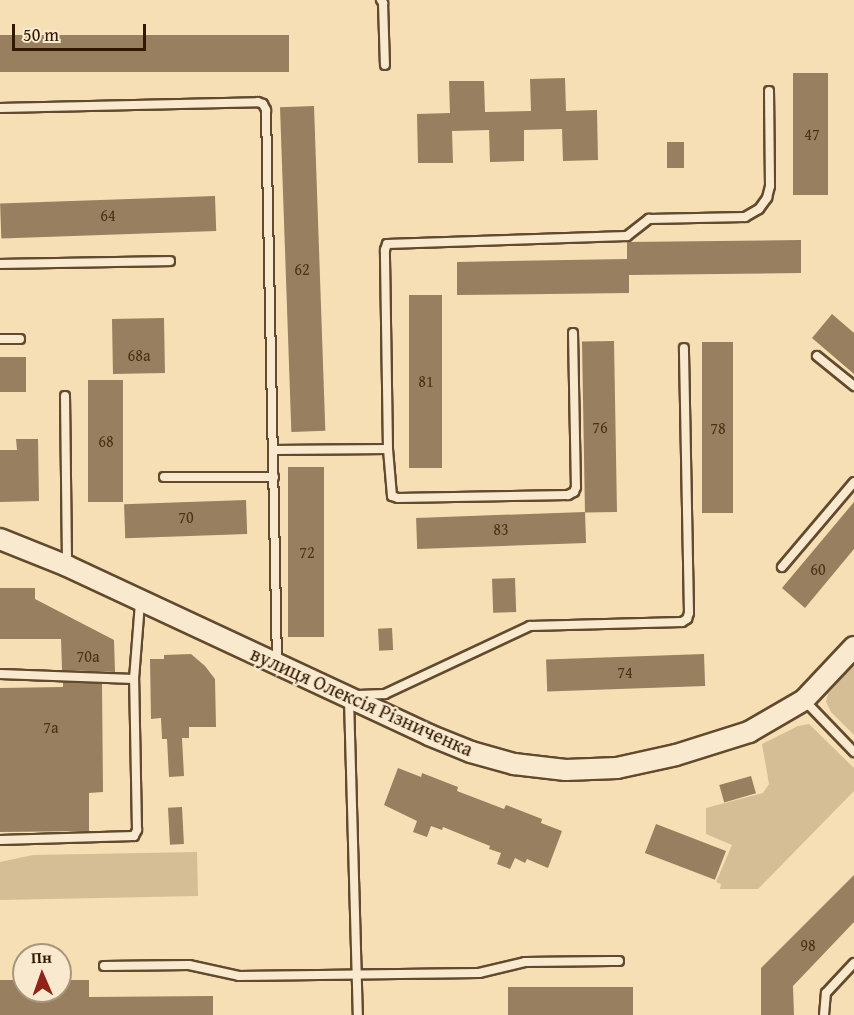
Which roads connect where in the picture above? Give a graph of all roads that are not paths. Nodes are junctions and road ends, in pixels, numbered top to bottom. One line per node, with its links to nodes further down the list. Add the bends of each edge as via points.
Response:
1 (381, 0): 2 (lane)
2 (385, 66)
3 (769, 91): 14 (lane, via 770,186 759,209 745,217 649,219 627,236 387,244)
4 (0, 108): 15 (lane, via 263,104)
5 (170, 261): 6 (lane)
6 (0, 264)
7 (573, 333): 14 (lane, via 574,492 398,498 390,490)
8 (0, 339): 9 (lane)
9 (20, 339)
10 (684, 348): 27 (lane, via 687,619 530,627 385,694)
11 (817, 356): 12 (lane)
12 (854, 386)
13 (65, 396): 20 (lane)
14 (388, 449): 15 (lane)
15 (274, 450): 17 (lane)
16 (164, 477): 17 (lane)
17 (274, 477): 24 (lane)
18 (854, 482): 21 (lane)
19 (0, 539): 20 (street, вулиця Олексія Різниченка)
20 (67, 566): 22 (street, вулиця Олексія Різниченка)
21 (782, 567)
22 (140, 600): 24 (street, вулиця Олексія Різниченка); 26 (lane)
23 (854, 647): 28 (street, вулиця Олексія Різниченка)
24 (277, 663): 27 (street, вулиця Олексія Різниченка)
25 (0, 674): 26 (lane)
26 (134, 678): 30 (lane, via 134,836)
27 (349, 696): 28 (street, вулиця Олексія Різниченка, via 471,752 514,764 566,770 617,768 676,755 749,732); 34 (lane)
28 (804, 700): 29 (lane)
29 (854, 752)
30 (0, 840)
31 (619, 961): 34 (lane, via 525,962 479,973)
32 (854, 963): 36 (lane, via 826,993)
33 (104, 966): 34 (lane, via 189,965 239,976)
34 (356, 974): 35 (lane)
35 (358, 1015)
36 (824, 1015)

